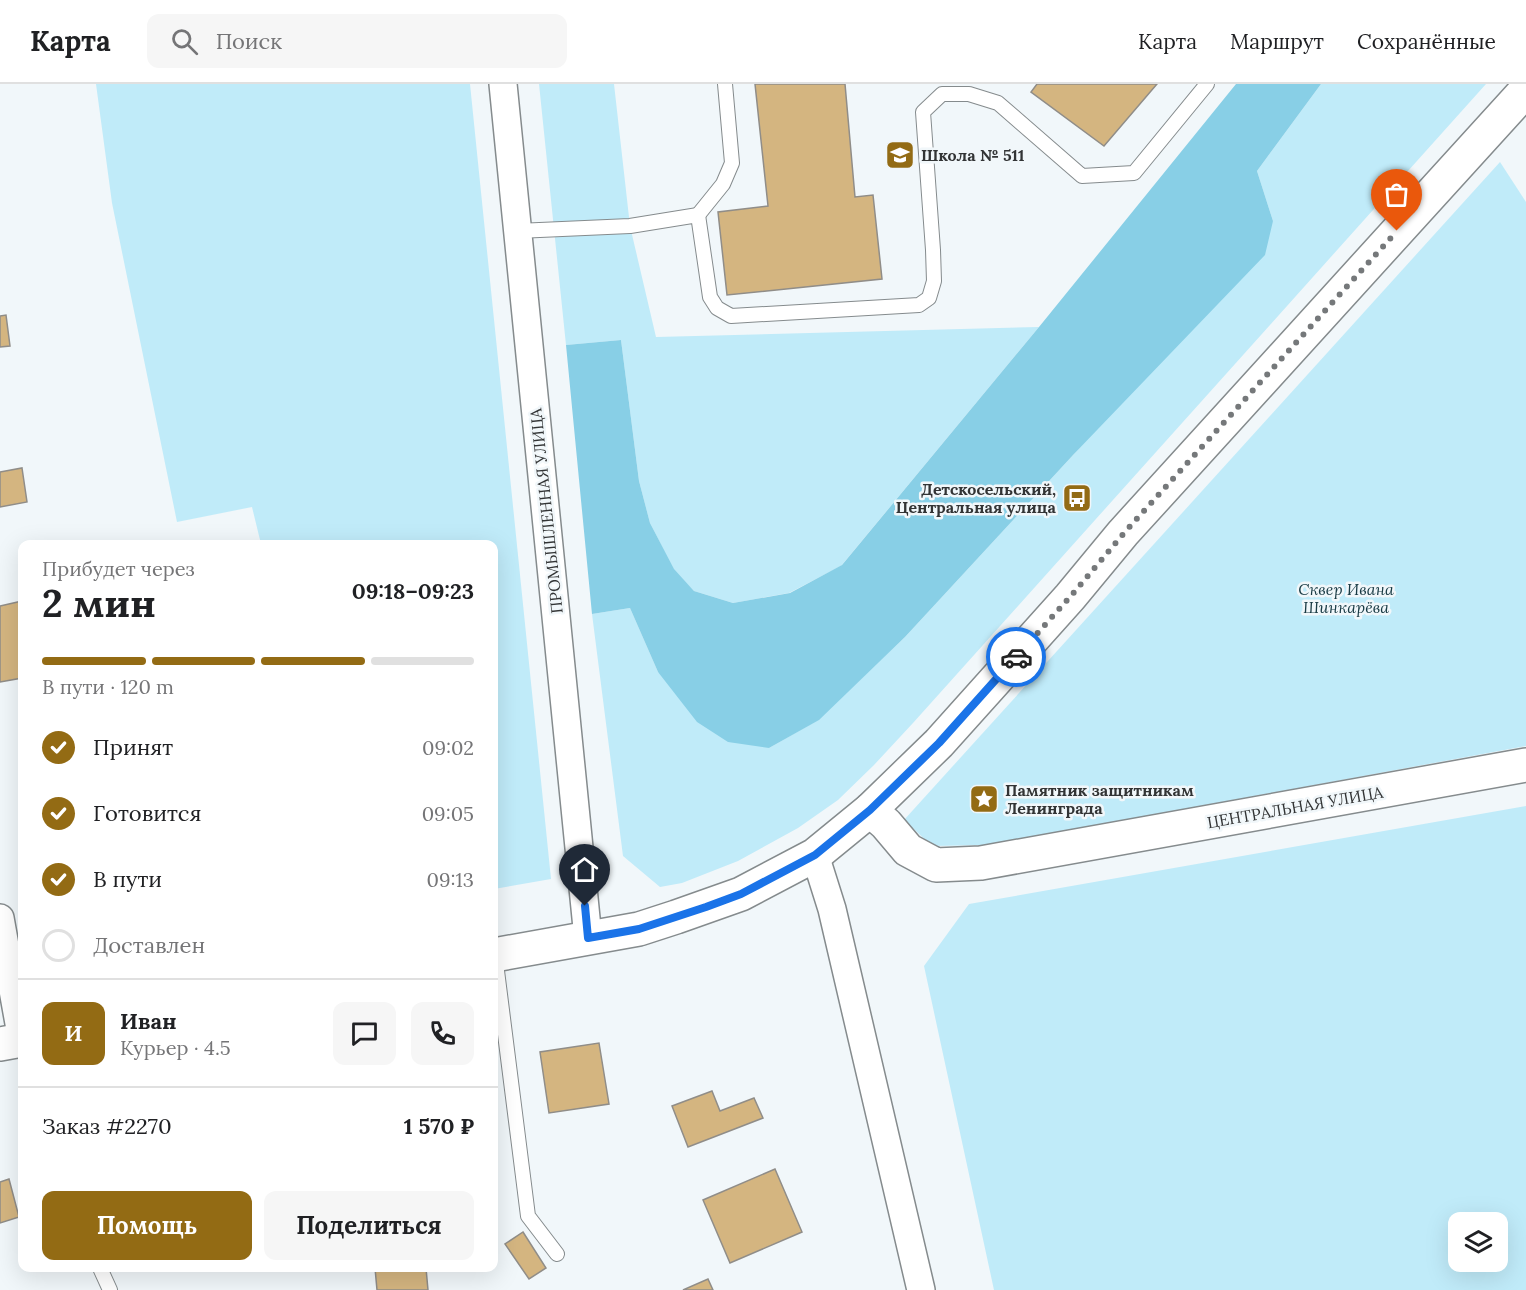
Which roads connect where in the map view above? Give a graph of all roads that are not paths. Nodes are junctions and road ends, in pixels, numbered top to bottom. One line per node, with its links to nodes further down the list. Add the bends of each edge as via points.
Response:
1 (503, 84): 6 (street, ПРОМЫШЛЕННАЯ УЛИЦА)
2 (725, 84): 5 (lane, via 732,163 723,184)
3 (1207, 84): 5 (lane, via 1134,173 1082,176 998,104 969,94 942,94 923,112 934,281 929,298 919,305 731,316 717,308 710,297)
4 (1526, 90): 8 (main road, via 1131,524 939,743)
5 (698, 215): 6 (lane, via 630,226)
6 (517, 231): 11 (street, ПРОМЫШЛЕННАЯ УЛИЦА)
7 (1526, 765): 8 (main road, ЦЕНТРАЛЬНАЯ УЛИЦА, via 981,863 936,865 908,850)
8 (870, 810): 9 (main road)
9 (815, 855): 11 (main road, via 741,894 706,907 639,929); 18 (street, via 832,909)
10 (0, 918): 14 (street)
11 (588, 938): 12 (main road)
12 (498, 954)
13 (498, 986): 15 (lane, via 528,1216)
14 (17, 1042)
15 (557, 1254)
16 (102, 1272): 17 (lane)
17 (110, 1290)
18 (921, 1290)

